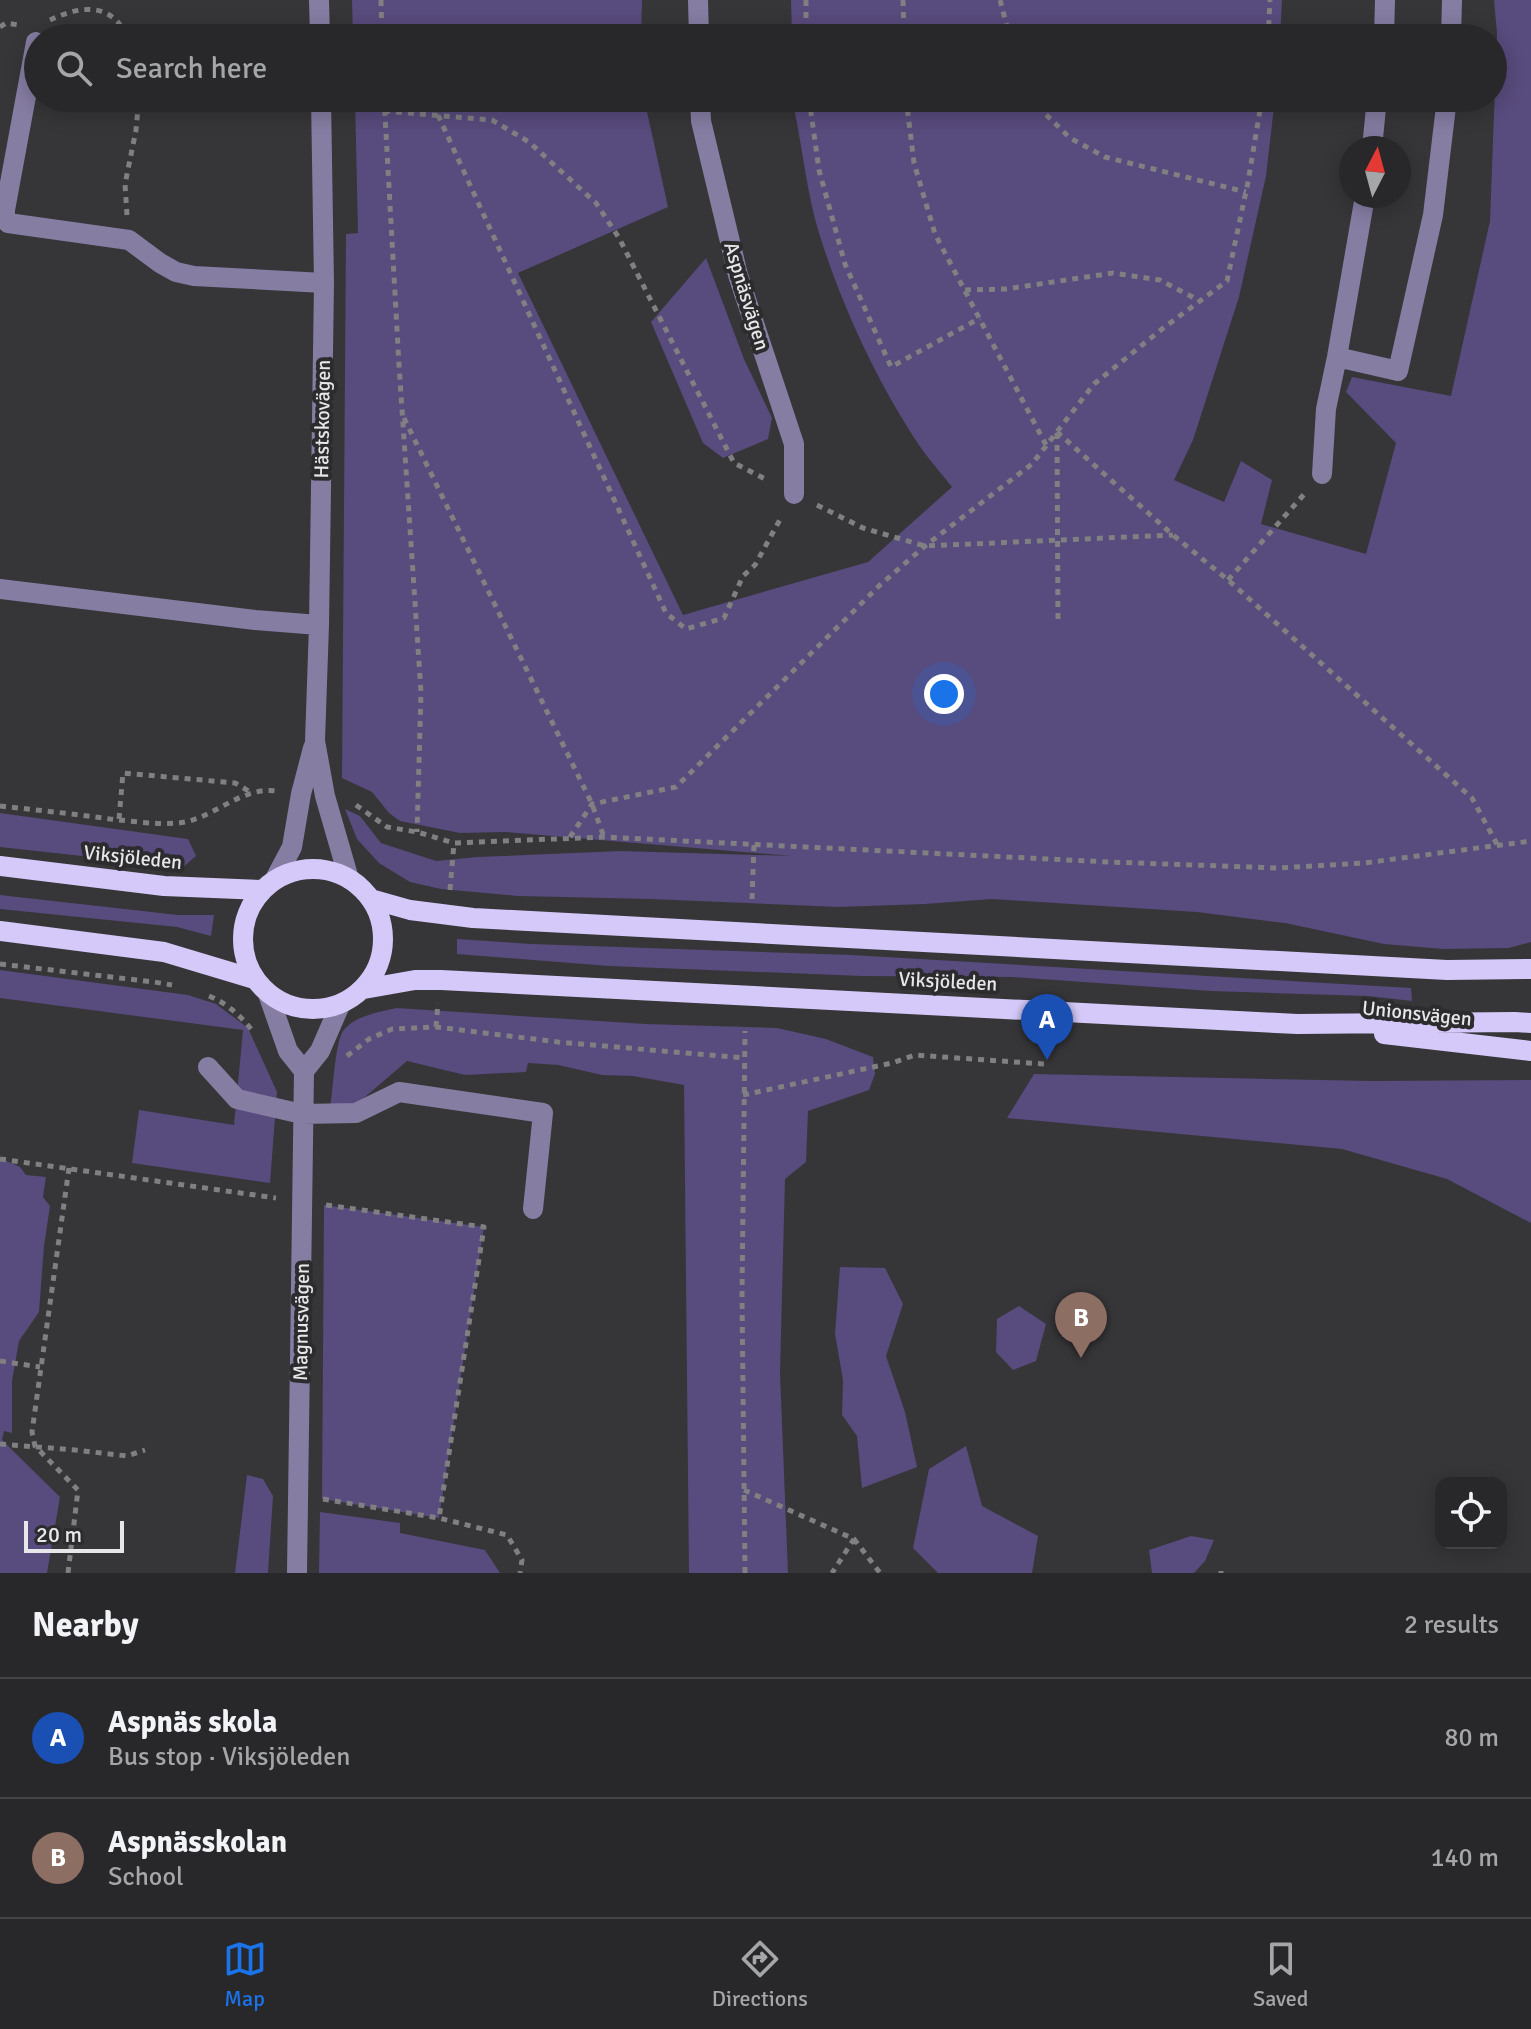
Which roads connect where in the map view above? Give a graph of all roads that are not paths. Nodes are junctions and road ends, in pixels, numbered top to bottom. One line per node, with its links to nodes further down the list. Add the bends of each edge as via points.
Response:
1 (319, 0): 5 (street)
2 (698, 0): 6 (street)
3 (1385, 0): 7 (street)
4 (1452, 0): 8 (street)
5 (320, 24)
6 (699, 24)
7 (1384, 24)
8 (1451, 24)
9 (24, 86): 16 (street, via 5,210 8,223 129,240 176,272 194,276)
10 (321, 112): 16 (street, Hästskovägen)
11 (701, 112): 19 (street, Aspnäsvägen, via 738,275 794,444)
12 (1376, 112): 14 (street)
13 (1445, 112): 17 (street, via 1433,215 1398,371)
14 (1373, 136)
15 (1363, 208): 17 (street)
16 (324, 283): 21 (street, Hästskovägen)
17 (1337, 357): 18 (street, via 1326,409)
18 (1322, 474)
19 (794, 494)
20 (0, 589): 21 (street)
21 (319, 625): 22 (street, Hästskovägen)
22 (315, 741): 24 (street, Hästskovägen); 25 (street, Hästskovägen, via 292,847)
23 (0, 866): 25 (main road, Viksjöleden, via 164,886)
24 (349, 879): 25 (main road, via 325,870 299,870); 26 (main road)
25 (269, 885): 29 (main road, via 251,906 242,943 245,962)
26 (371, 899): 28 (main road, Viksjöleden, via 473,918 1447,970); 30 (main road, via 384,936 382,955)
27 (0, 931): 29 (main road, via 164,952)
28 (1531, 969)
29 (261, 986): 31 (main road, via 286,1005 313,1010); 36 (street, via 288,1051)
30 (364, 989): 31 (main road); 33 (main road, Viksjöleden, via 441,980)
31 (340, 1005): 36 (street, via 320,1051)
32 (1531, 1023): 33 (main road, Viksjöleden)
33 (1297, 1024): 34 (main road, Unionsvägen)
34 (1531, 1051)
35 (208, 1067): 37 (street, via 237,1099)
36 (304, 1071): 37 (street, Magnusvägen)
37 (302, 1114): 38 (street, via 356,1113 399,1092 543,1113); 39 (street, Magnusvägen)
38 (533, 1209)
39 (297, 1573)

